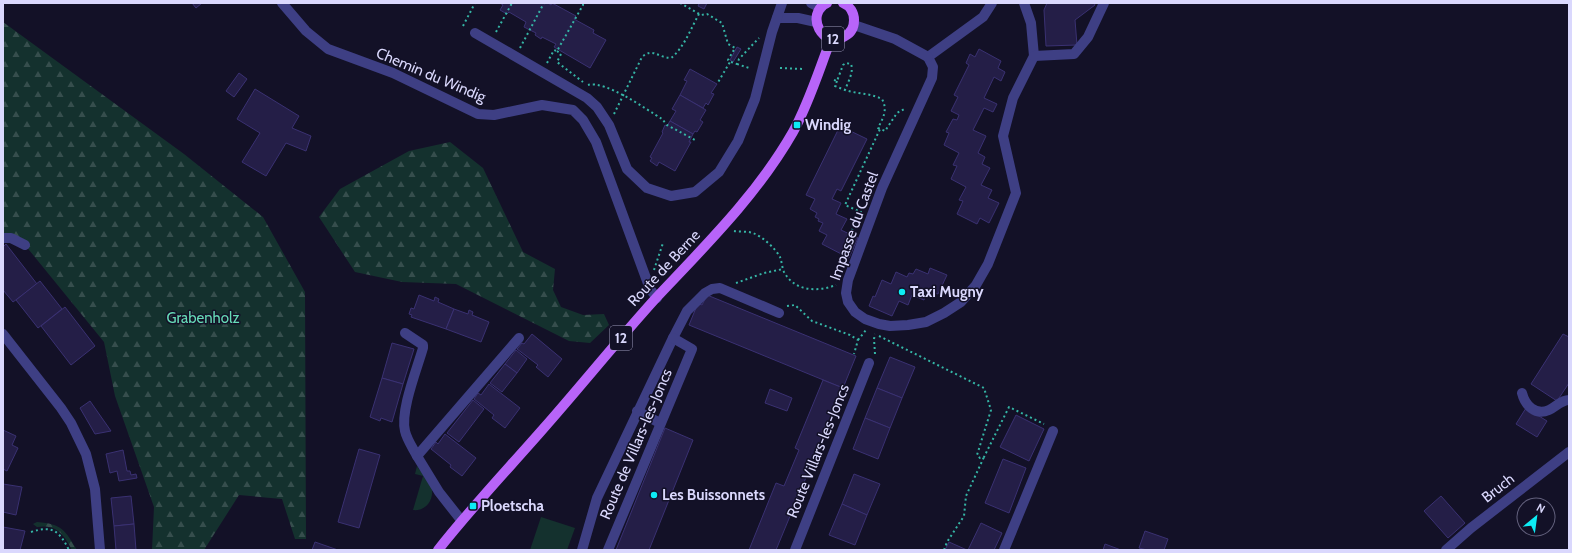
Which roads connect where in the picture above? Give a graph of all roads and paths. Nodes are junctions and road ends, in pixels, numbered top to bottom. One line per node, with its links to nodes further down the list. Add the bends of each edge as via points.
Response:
1 (282, 3): 50 (street, Chemin du Windig, via 306,31 328,49 393,73 478,114 494,115 542,105 573,110 583,120 596,142)
2 (475, 3): 17 (path)
3 (512, 3): 21 (path)
4 (544, 3): 23 (path)
5 (583, 3): 22 (path)
6 (680, 3): 13 (path)
7 (782, 3): 14 (street)
8 (843, 3): 16 (main road, 12, via 853,14)
9 (992, 3): 25 (street, via 983,17)
10 (1024, 3): 24 (street, via 1031,23)
11 (1104, 3): 24 (street, via 1088,37 1074,54)
12 (820, 5): 15 (main road, 12)
13 (699, 14): 26 (path, via 707,14 722,22 728,44 735,48 728,60); 37 (path, via 676,55 666,58 651,52 642,57)
14 (777, 18): 15 (street, via 798,18); 40 (street, via 755,99 738,141 719,172 695,192 671,196 647,188 627,169)
15 (816, 22): 20 (main road, 12, via 821,33)
16 (854, 25): 20 (main road, 12, via 848,35); 25 (street, via 895,38)
17 (463, 26)
18 (475, 32): 21 (street)
19 (759, 37): 27 (path)
20 (831, 39): 52 (main road, Route de Berne / 12, via 811,94 770,168 720,230)
21 (491, 42): 23 (street)
22 (557, 51): 31 (path, via 554,50); 35 (path, via 561,54 556,62)
23 (515, 56): 31 (street)
24 (1034, 56): 54 (street, Impasse du Castel, via 1012,98 1003,136 1016,193 988,264 976,285 961,302 926,322 890,326)
25 (928, 57): 45 (street, Impasse du Castel, via 933,67 932,78 887,176)
26 (730, 62): 27 (path); 34 (path)
27 (737, 64): 28 (path)
28 (749, 68)
29 (780, 68): 30 (path)
30 (803, 69)
31 (542, 72): 38 (street)
32 (834, 80): 33 (path)
33 (837, 81): 36 (path, via 835,86); 36 (path, via 843,65 846,62 851,64)
34 (718, 84)
35 (588, 85): 37 (path, via 601,85); 38 (path, via 592,88)
36 (845, 90): 41 (path, via 882,99 886,108 878,128)
37 (623, 96): 40 (path); 42 (path)
38 (587, 98): 40 (street, via 597,107)
39 (910, 108): 41 (path, via 898,114 885,131)
40 (608, 125)
41 (880, 129): 45 (path, via 845,205 861,212 852,232)
42 (695, 140)
43 (734, 232): 48 (path, via 752,233 765,241 775,250)
44 (3, 238): 47 (street, via 11,238)
45 (864, 238): 49 (street, Impasse du Castel)
46 (663, 242): 50 (path)
47 (25, 245)
48 (783, 269): 49 (path, via 790,279 808,289 827,288); 51 (path)
49 (848, 280): 54 (street, Impasse du Castel, via 846,293 848,302 855,312)
50 (649, 286): 52 (street, Chemin du Windig)
51 (720, 288): 53 (street); 59 (street, via 705,293 687,311)
52 (657, 298): 71 (main road, Route de Berne / 12)
53 (779, 313): 60 (path, via 783,307 795,305 812,321)
54 (879, 324): 57 (path)
55 (405, 333): 69 (street, via 423,346 404,418 405,430)
56 (3, 334): 74 (street, via 61,408 83,448 95,489)
57 (876, 334): 60 (path, via 866,330); 62 (path); 70 (path, via 984,388 991,410 977,455 980,458)
58 (519, 338): 69 (street)
59 (673, 338): 65 (street); 66 (street, Route de Villars-les-Joncs, via 692,349)
60 (858, 340): 61 (path)
61 (854, 354)
62 (872, 362): 78 (street, Route Villars-les-Joncs)
63 (1522, 393): 64 (street, via 1528,406 1537,411 1547,411)
64 (1569, 400)
65 (637, 410): 66 (street); 76 (street, via 597,498)
66 (660, 423): 77 (street, Route de Villars-les-Joncs)
67 (1053, 431): 70 (path, via 1052,428 1009,407); 80 (street)
68 (1569, 452): 81 (street, Bruch)
69 (418, 456): 71 (street, via 439,492)
70 (984, 457): 79 (path, via 966,496 964,516)
71 (461, 520): 75 (main road, Route de Berne / 12)
72 (31, 532): 73 (path, via 42,528 52,530 60,535)
73 (69, 550)
74 (100, 550)
75 (438, 550)
76 (582, 550)
77 (608, 550)
78 (795, 550)
79 (944, 550)
80 (1004, 550)
81 (1446, 550)

